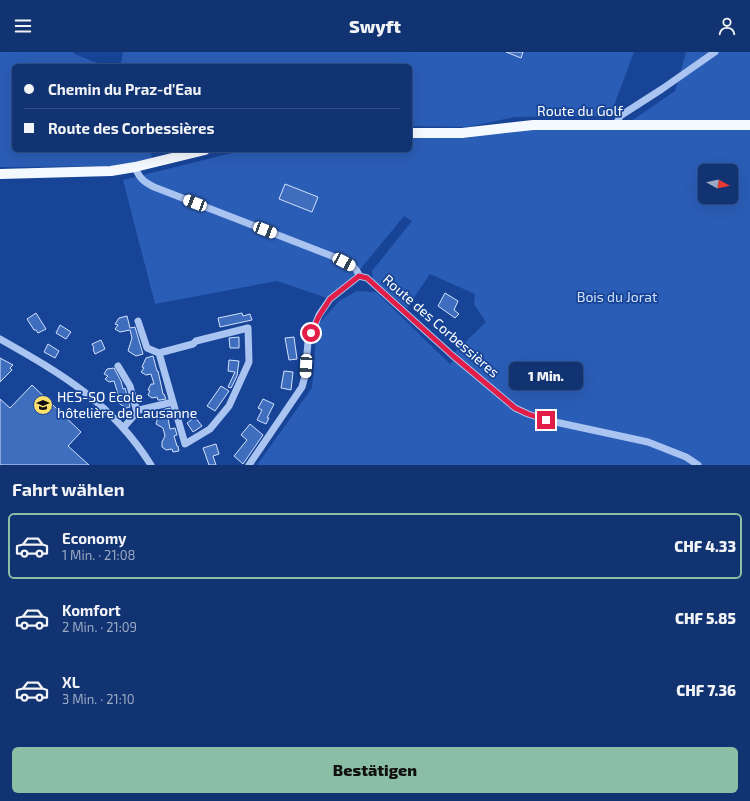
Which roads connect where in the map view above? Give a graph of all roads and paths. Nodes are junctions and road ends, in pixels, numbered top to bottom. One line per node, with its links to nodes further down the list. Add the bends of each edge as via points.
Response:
1 (715, 52): 2 (street, via 620,116)
2 (616, 125): 3 (main road, Route du Golf); 4 (main road, Route du Golf, via 533,125 450,133)
3 (750, 125)
4 (412, 133)
5 (197, 152): 6 (main road)
6 (135, 167): 7 (main road, via 95,172); 8 (street, Route des Corbessières, via 139,177 154,187 337,258 356,269)
7 (0, 174)
8 (359, 276): 17 (street, via 330,299 319,316 308,342 306,376 302,387); 18 (street, Route des Corbessières, via 367,278 515,408 546,420 648,442 686,457)
9 (138, 321): 11 (street, via 147,348)
10 (0, 339): 15 (street, via 70,381)
11 (159, 353): 13 (street); 13 (street, via 248,328 249,362 229,406 210,429 185,444)
12 (118, 366): 14 (street, via 130,386)
13 (173, 402): 14 (street)
14 (137, 412): 15 (street)
15 (123, 428): 16 (street)
16 (151, 465)
17 (249, 465)
18 (698, 465)

